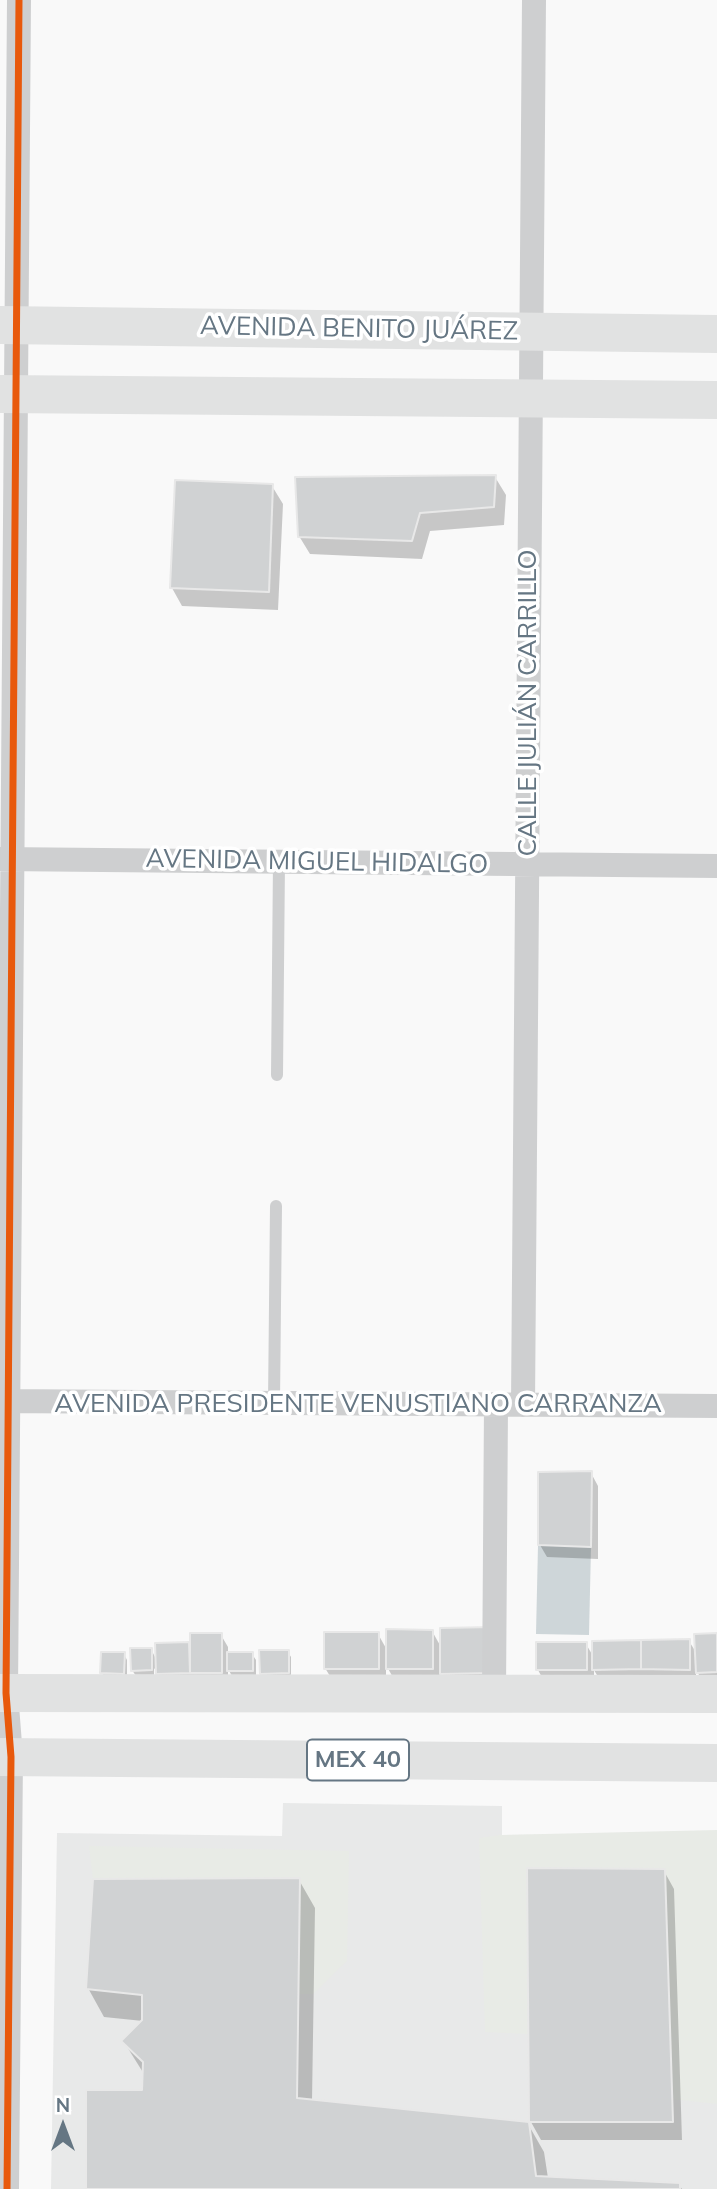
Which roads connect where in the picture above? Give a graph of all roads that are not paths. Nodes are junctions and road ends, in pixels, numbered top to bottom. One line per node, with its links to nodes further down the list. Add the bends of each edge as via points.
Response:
1 (19, 0): 3 (street)
2 (534, 0): 5 (street, CALLE JULIÁN CARRILLO)
3 (9, 59): 4 (street)
4 (8, 326): 5 (main road, AVENIDA BENITO JUÁREZ); 7 (street)
5 (531, 331): 6 (main road, AVENIDA BENITO JUÁREZ); 8 (street, CALLE JULIÁN CARRILLO)
6 (717, 334)
7 (8, 394): 8 (main road); 10 (street)
8 (531, 399): 9 (main road); 12 (street, CALLE JULIÁN CARRILLO)
9 (717, 400)
10 (7, 859): 11 (street, AVENIDA MIGUEL HIDALGO); 16 (street)
11 (279, 861): 12 (street, AVENIDA MIGUEL HIDALGO); 14 (lane)
12 (527, 864): 13 (street, AVENIDA MIGUEL HIDALGO); 19 (street, CALLE JULIÁN CARRILLO)
13 (717, 866)
14 (277, 1075)
15 (276, 1206): 17 (lane)
16 (4, 1401): 17 (street, AVENIDA PRESIDENTE VENUSTIANO CARRANZA); 21 (street)
17 (274, 1402): 18 (street, AVENIDA PRESIDENTE VENUSTIANO CARRANZA)
18 (496, 1405): 19 (street, AVENIDA PRESIDENTE VENUSTIANO CARRANZA); 22 (street)
19 (523, 1405): 20 (street, AVENIDA PRESIDENTE VENUSTIANO CARRANZA)
20 (717, 1406)
21 (3, 1693): 22 (main road); 24 (street)
22 (494, 1693): 23 (main road)
23 (717, 1694)
24 (6, 1757): 25 (main road, MEX 40); 26 (street)
25 (717, 1763)
26 (7, 2189)

